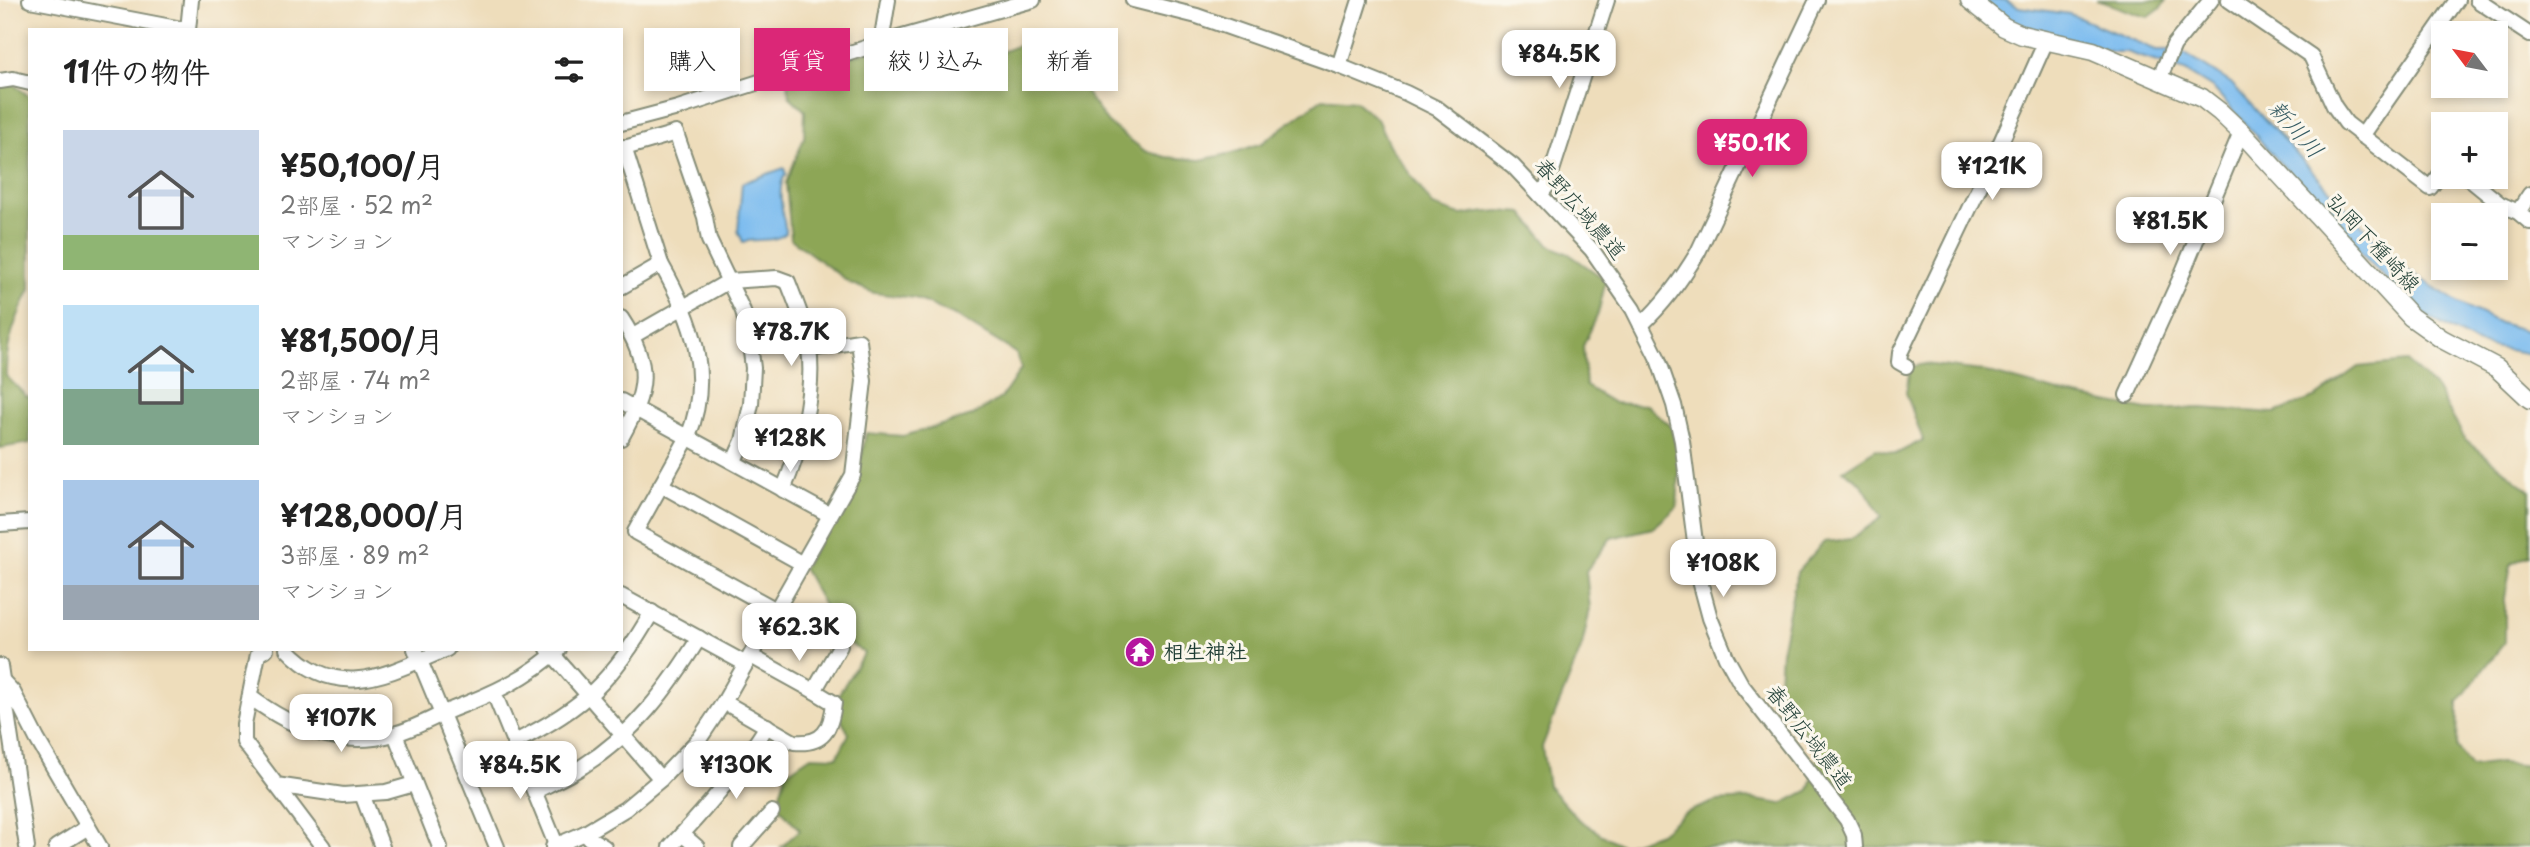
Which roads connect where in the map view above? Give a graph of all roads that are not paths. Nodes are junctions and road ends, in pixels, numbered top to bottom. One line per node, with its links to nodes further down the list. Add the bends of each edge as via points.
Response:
1 (30, 0): 14 (street)
2 (191, 0): 15 (street)
3 (888, 0): 16 (street)
4 (1033, 0): 17 (street)
5 (1133, 0): 21 (street, 春野広域農道, via 1196,16)
6 (1360, 0): 21 (street)
7 (1607, 0): 32 (street)
8 (1817, 0): 40 (street, via 1698,251 1682,280)
9 (1970, 0): 19 (main road, 弘岡下種崎線, via 2004,27)
10 (2211, 0): 22 (street, via 2174,45)
11 (2229, 0): 27 (street, via 2311,56 2334,106)
12 (2457, 0): 27 (street)
13 (2477, 0): 18 (street)
14 (177, 28)
15 (187, 28)
16 (883, 28)
17 (934, 28)
18 (2530, 36)
19 (2046, 41): 22 (main road, 弘岡下種崎線, via 2093,51); 43 (street, via 1899,353 1899,362)
20 (864, 48): 25 (street)
21 (1339, 66): 32 (street, 春野広域農道, via 1438,109 1513,166)
22 (2160, 76): 26 (main road, 弘岡下種崎線, via 2202,98)
23 (0, 81): 24 (street)
24 (28, 83)
25 (623, 123)
26 (2241, 132): 44 (street); 45 (main road, 弘岡下種崎線, via 2411,317 2497,368)
27 (2362, 136): 29 (street)
28 (623, 148): 35 (street); 36 (street, via 676,133 709,240)
29 (2431, 187)
30 (2483, 189): 33 (street)
31 (2530, 194): 33 (street)
32 (1541, 195): 40 (street, 春野広域農道, via 1592,250)
33 (2518, 212): 34 (street)
34 (2530, 222)
35 (662, 264): 37 (street); 38 (street)
36 (729, 281): 38 (street); 42 (street, via 777,278 788,282); 50 (street, via 743,311 753,368 751,404)
37 (623, 286)
38 (682, 307): 41 (street); 49 (street, via 700,360 695,421)
39 (623, 321): 41 (street)
40 (1641, 325): 101 (street, 春野広域農道, via 1674,405 1700,581 1710,618 1741,684 1847,820)
41 (633, 336): 47 (street, via 643,362)
42 (809, 349): 52 (street, via 803,430); 53 (street, via 859,341 864,380 853,475)
43 (1906, 366)
44 (2127, 395)
45 (2530, 400)
46 (623, 402): 47 (street)
47 (637, 409): 48 (street); 49 (street)
48 (623, 434)
49 (688, 438): 50 (street); 51 (street)
50 (734, 461): 52 (street)
51 (662, 485): 56 (street); 58 (street, via 635,532)
52 (783, 490): 53 (street)
53 (830, 515): 56 (street)
54 (28, 522): 55 (street)
55 (0, 524)
56 (801, 563): 58 (street)
57 (623, 597): 59 (street)
58 (776, 610): 67 (street)
59 (652, 612): 60 (street); 73 (street, via 617,667)
60 (699, 638): 67 (street); 78 (street, via 672,681)
61 (841, 646): 70 (street)
62 (263, 651): 72 (street, via 258,654)
63 (290, 651): 66 (street, via 322,674 348,680 372,679)
64 (437, 651): 66 (street)
65 (554, 651): 71 (street); 73 (street)
66 (417, 655): 75 (street)
67 (749, 660): 70 (street); 74 (street)
68 (0, 666): 69 (street)
69 (1, 679): 86 (street, via 13,691); 89 (street)
70 (814, 691): 76 (street, via 834,703 832,721 821,738 794,742)
71 (494, 693): 75 (street); 79 (street)
72 (250, 697): 77 (street, via 276,716 335,737); 82 (street, via 244,742)
73 (588, 697): 78 (street); 79 (street, via 554,723)
74 (724, 702): 76 (street); 80 (street, via 700,738)
75 (443, 713): 77 (street); 95 (street)
76 (766, 726): 88 (street, via 721,792)
77 (394, 734): 81 (street)
78 (623, 736): 80 (street); 83 (street, via 583,766)
79 (516, 742): 83 (street)
80 (661, 779): 87 (street, via 625,809)
81 (414, 784): 84 (street); 94 (street)
82 (276, 785): 84 (street, via 343,796); 92 (street)
83 (535, 791): 96 (street)
84 (362, 794): 93 (street)
85 (772, 812): 100 (street)
86 (88, 827): 90 (street); 91 (street)
87 (585, 833): 96 (street); 97 (street)
88 (682, 834): 98 (street); 99 (street)
89 (27, 847)
90 (56, 847)
91 (100, 847)
92 (323, 847)
93 (382, 847)
94 (440, 847)
95 (497, 847)
96 (556, 847)
97 (604, 847)
98 (670, 847)
99 (696, 847)
100 (741, 847)
101 (1855, 847)

